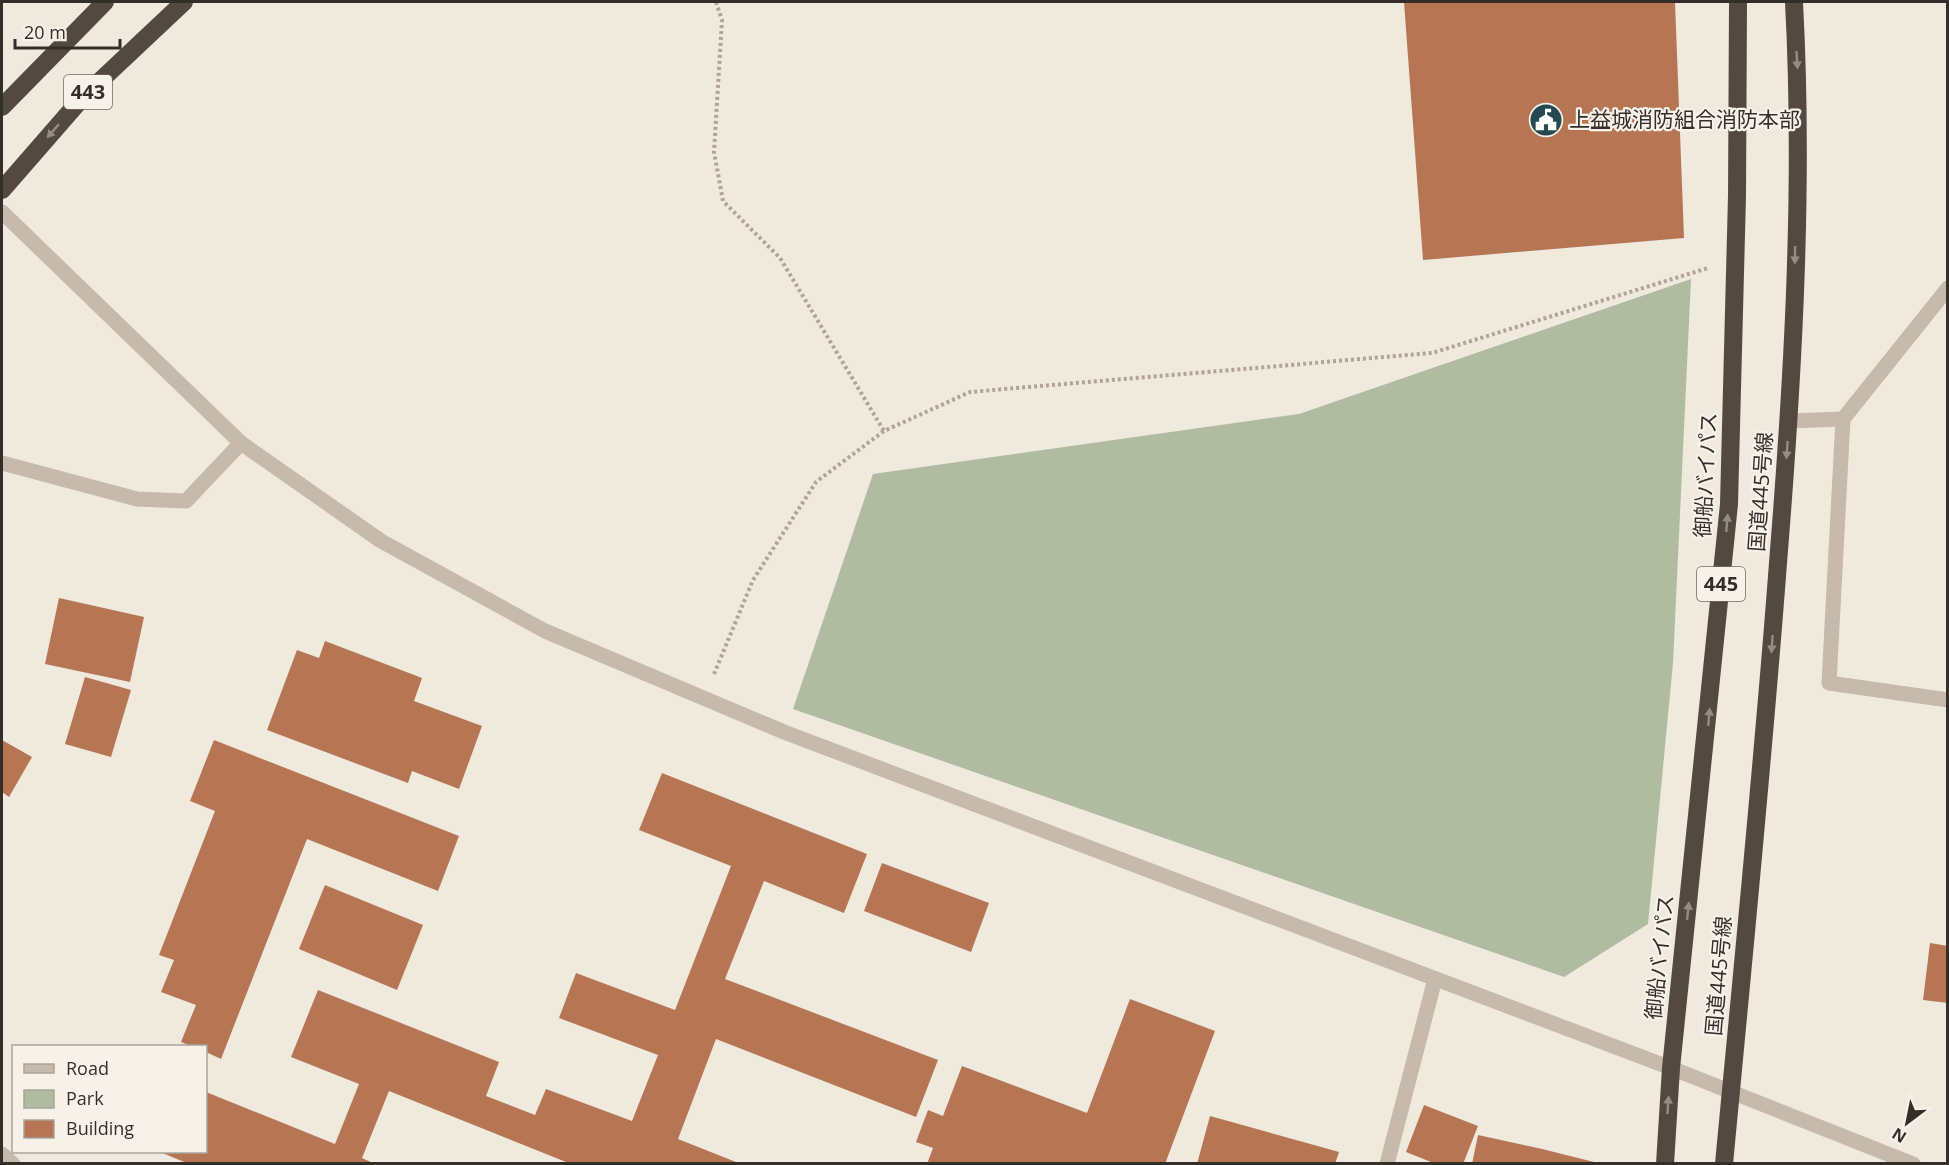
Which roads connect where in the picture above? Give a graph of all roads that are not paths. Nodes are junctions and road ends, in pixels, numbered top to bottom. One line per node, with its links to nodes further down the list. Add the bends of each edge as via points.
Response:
1 (105, 2): 5 (highway, 443)
2 (184, 2): 6 (highway, 443, one-way to 6, via 83,97)
3 (1738, 2): 15 (highway, 御船バイパス / 445, one-way to 3, via 1729,504)
4 (1794, 2): 10 (highway, 国道445号線 / 445, one-way to 10, via 1798,72)
5 (2, 107)
6 (2, 190)
7 (2, 212): 11 (street)
8 (1947, 288): 9 (street)
9 (1843, 419): 10 (street); 13 (street, via 1829,683)
10 (1789, 421): 16 (highway, 国道445号線 / 445, one-way to 16)
11 (241, 443): 12 (street, via 186,501 137,499); 14 (street, via 391,547 545,631 784,732)
12 (2, 463)
13 (1947, 700)
14 (1435, 979): 15 (street); 19 (street)
15 (1671, 1068): 16 (street); 20 (highway, 御船バイパス / 445, one-way to 15)
16 (1731, 1091): 21 (highway, 国道445号線 / 445); 22 (street)
17 (2, 1154): 18 (street)
18 (13, 1164)
19 (1387, 1164)
20 (1665, 1164)
21 (1724, 1164)
22 (1913, 1164)

